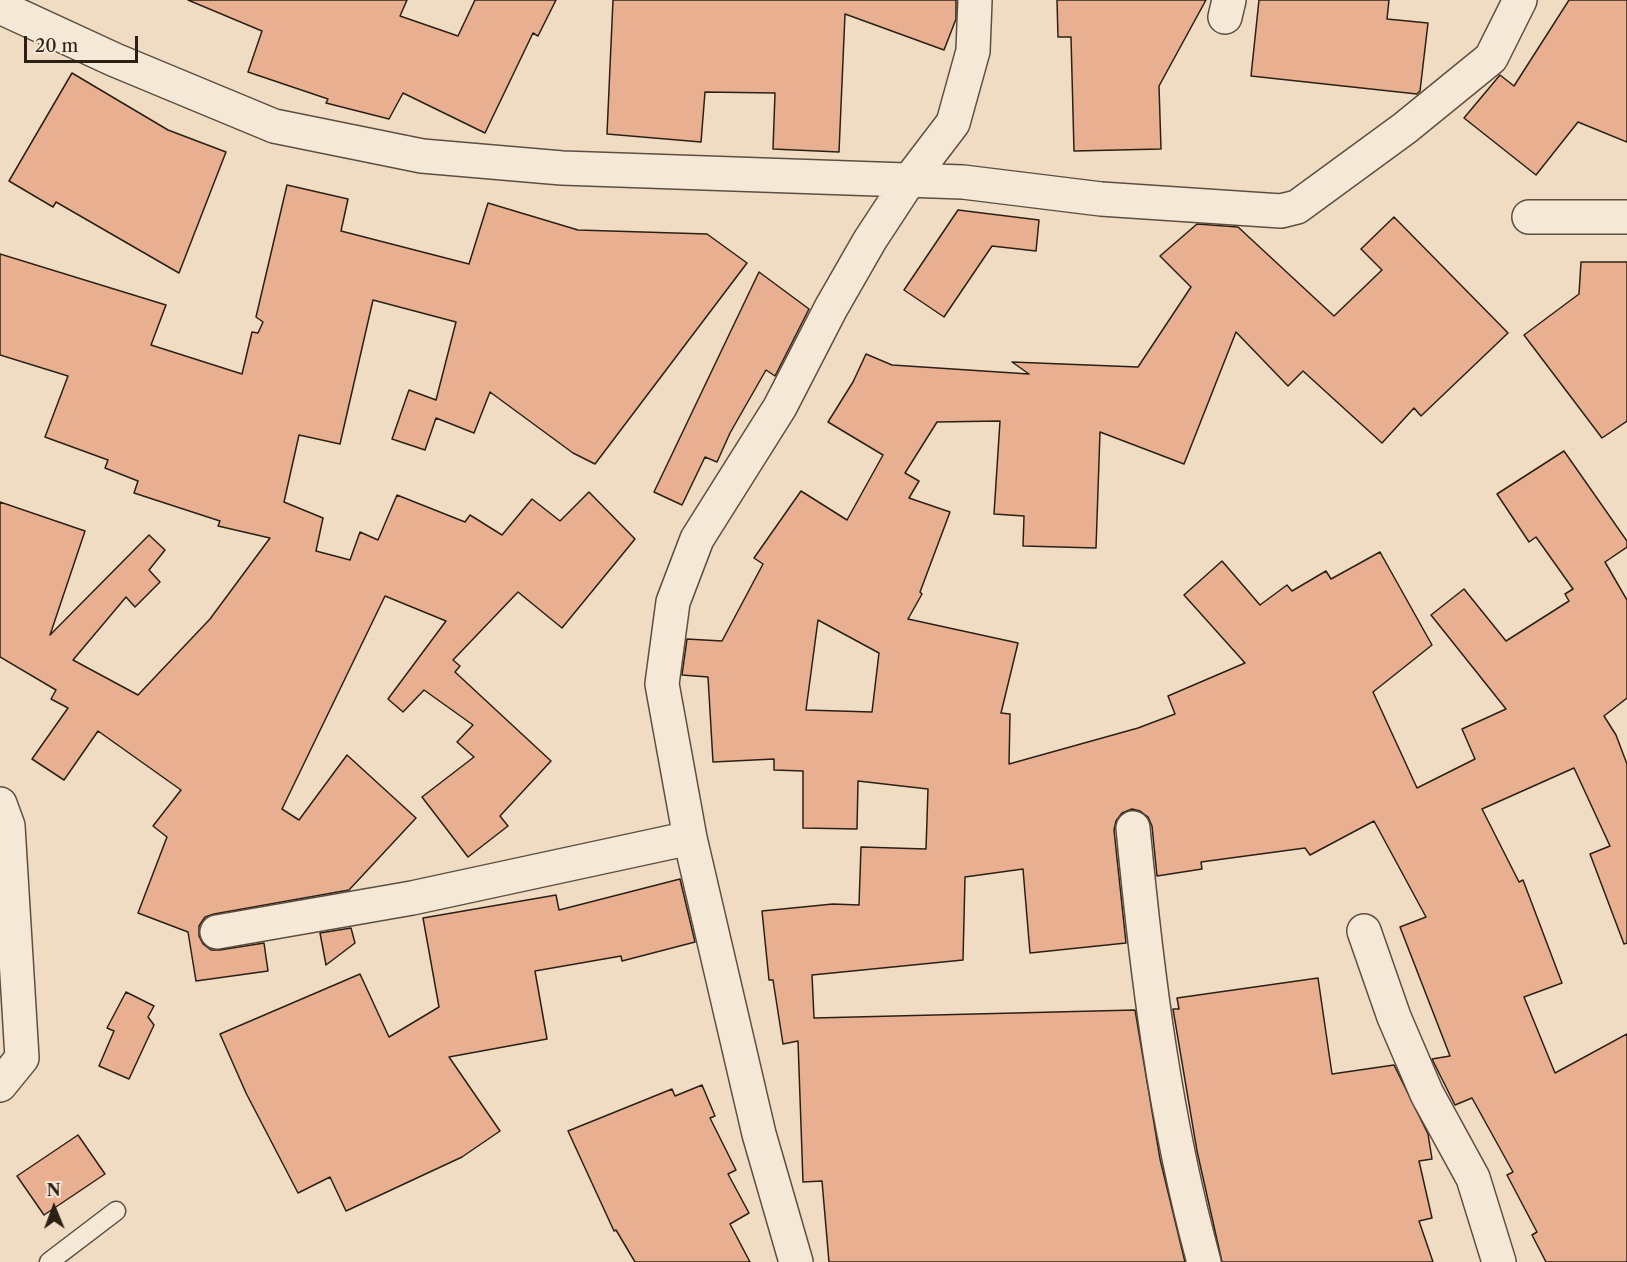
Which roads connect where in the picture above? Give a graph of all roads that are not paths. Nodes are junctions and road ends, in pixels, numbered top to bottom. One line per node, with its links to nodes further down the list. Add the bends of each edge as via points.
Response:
1 (975, 0): 4 (street, via 973,51 954,123)
2 (1520, 0): 4 (street, via 1491,58 1406,128 1297,207 1281,211 1101,199 976,184)
3 (0, 7): 4 (street, via 273,126 422,156 562,168)
4 (908, 182): 9 (street, via 831,308 780,407 697,539 673,602 662,684)
5 (1529, 217): 6 (street)
6 (1627, 218)
7 (0, 804): 12 (street, via 8,826 22,1058)
8 (1133, 828): 16 (street, via 1162,1075)
9 (690, 838): 11 (street, via 412,898); 15 (street, via 759,1134)
10 (1364, 931): 17 (street, via 1394,1017 1423,1083 1473,1178)
11 (217, 932)
12 (0, 1086)
13 (116, 1212): 14 (lane)
14 (49, 1262)
15 (796, 1262)
16 (1204, 1262)
17 (1499, 1262)

